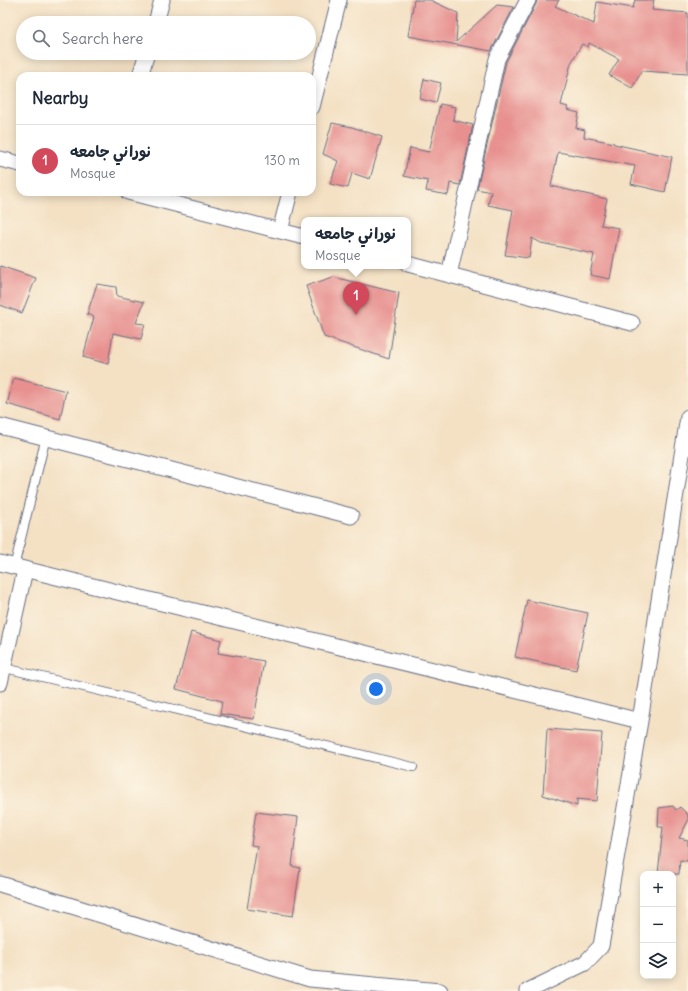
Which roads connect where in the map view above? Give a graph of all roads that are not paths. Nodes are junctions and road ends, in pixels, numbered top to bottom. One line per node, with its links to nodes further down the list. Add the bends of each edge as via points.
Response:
1 (162, 0): 4 (street)
2 (339, 0): 7 (street)
3 (528, 0): 15 (street, via 497,59)
4 (158, 16)
5 (145, 60): 6 (street)
6 (141, 72)
7 (316, 91)
8 (0, 159): 9 (street)
9 (16, 163)
10 (144, 196): 12 (street)
11 (289, 196): 12 (street)
12 (280, 231): 13 (street)
13 (301, 236)
14 (411, 265): 15 (street)
15 (449, 275): 16 (street)
16 (632, 323)
17 (688, 417): 24 (street)
18 (0, 426): 19 (street)
19 (46, 437): 20 (street); 21 (lane)
20 (351, 516)
21 (13, 567): 22 (street); 24 (street)
22 (2, 667): 23 (street); 25 (lane)
23 (0, 682)
24 (640, 721): 28 (street, via 601,946 585,962)
25 (414, 767)
26 (0, 884): 27 (street, via 310,979)
27 (440, 991)
28 (528, 991)

